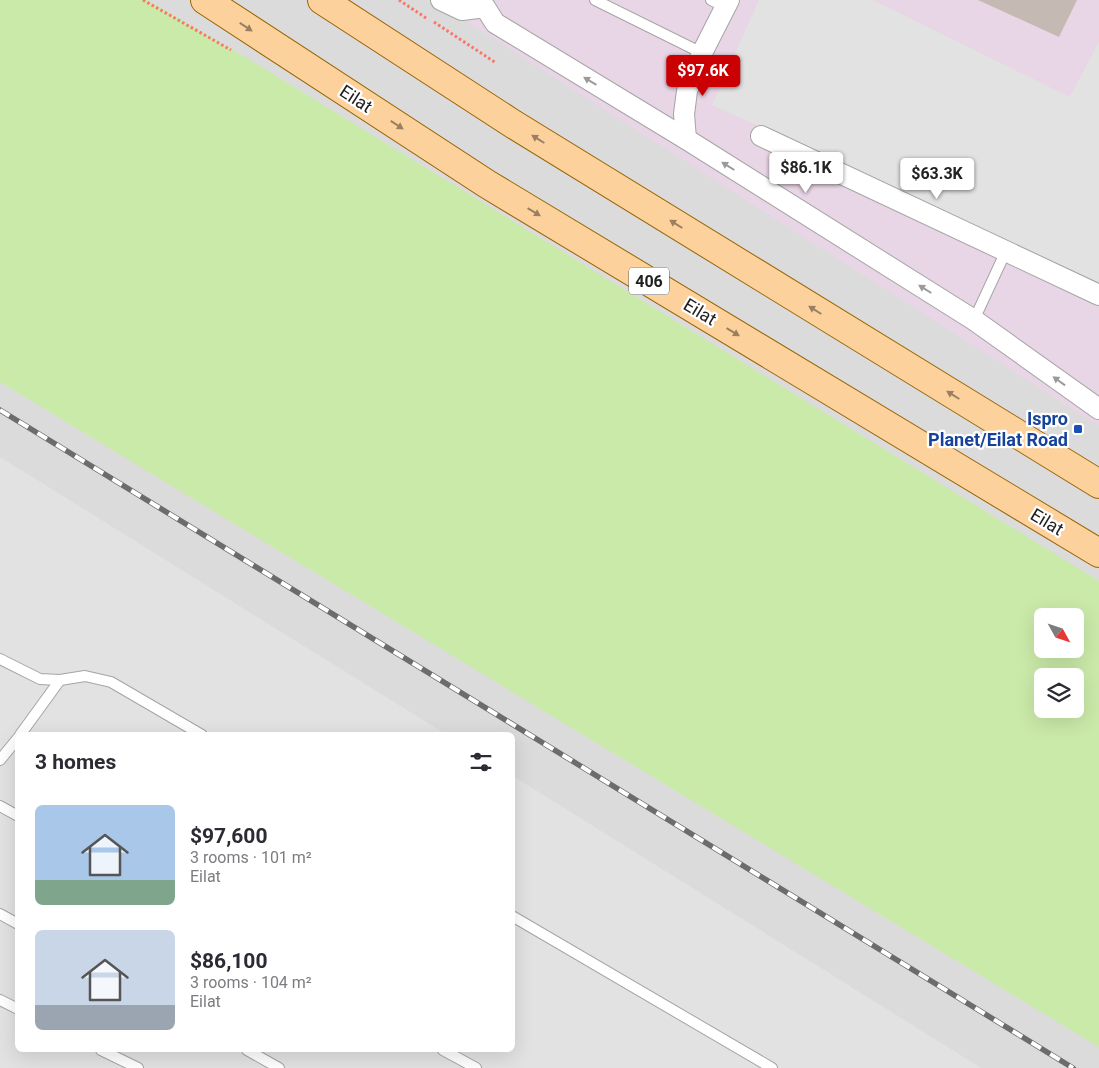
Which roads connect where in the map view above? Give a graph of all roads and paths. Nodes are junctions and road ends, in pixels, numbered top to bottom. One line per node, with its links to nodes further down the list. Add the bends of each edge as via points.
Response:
1 (205, 0): 17 (main road, Eilat / 406, one-way to 17, via 487,184)
2 (322, 0): 16 (main road, one-way to 2, via 513,124)
3 (399, 0): 9 (path)
4 (441, 0): 7 (street, via 462,10)
5 (595, 0): 8 (lane)
6 (722, 2): 8 (street)
7 (485, 4): 11 (street, one-way to 7, via 495,23)
8 (702, 53): 11 (street, via 687,91 684,114)
9 (496, 63)
10 (761, 136): 12 (street)
11 (686, 139): 14 (street, one-way to 11)
12 (1006, 252): 13 (street); 14 (lane)
13 (1099, 295)
14 (974, 320): 15 (street, one-way to 14)
15 (1099, 409)
16 (1099, 484)
17 (1099, 553)
18 (0, 659): 19 (lane, via 40,679)
19 (60, 680): 20 (lane); 21 (lane, via 85,676 111,682)
20 (21, 732)
21 (197, 732)
22 (15, 740): 23 (lane)
23 (0, 760)
24 (0, 806): 25 (lane)
25 (15, 814)
26 (0, 914): 28 (lane)
27 (515, 918): 37 (lane)
28 (15, 922)
29 (0, 1000): 30 (lane)
30 (15, 1008)
31 (105, 1052): 34 (lane)
32 (250, 1052): 35 (lane)
33 (447, 1052): 36 (lane)
34 (138, 1068)
35 (279, 1068)
36 (476, 1068)
37 (772, 1068)

